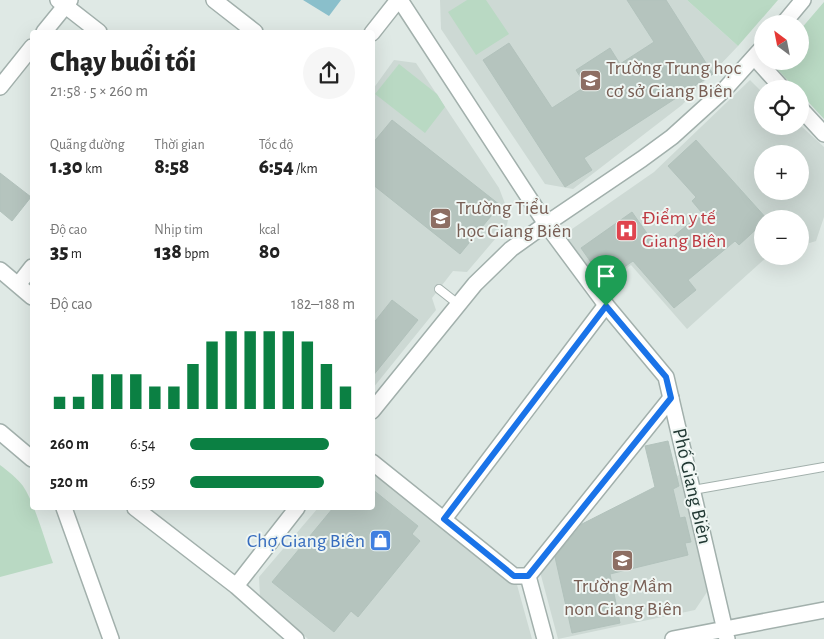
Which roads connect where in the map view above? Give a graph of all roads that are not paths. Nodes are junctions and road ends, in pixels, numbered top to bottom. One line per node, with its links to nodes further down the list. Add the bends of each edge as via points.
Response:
1 (214, 0): 8 (street)
2 (399, 0): 9 (street); 15 (street, Phố Giang Biên)
3 (802, 0): 5 (street)
4 (65, 2): 6 (street); 7 (street)
5 (790, 15)
6 (45, 30)
7 (97, 30)
8 (252, 30)
9 (374, 30)
10 (30, 50): 12 (street)
11 (754, 58): 15 (street, via 672,137)
12 (0, 87)
13 (809, 118): 14 (street)
14 (824, 134)
15 (546, 224): 21 (street, via 511,249); 22 (street, Phố Giang Biên)
16 (30, 269): 18 (street)
17 (0, 270): 18 (street)
18 (18, 284): 20 (street)
19 (439, 289): 21 (lane)
20 (30, 295)
21 (458, 304): 24 (street)
22 (606, 306): 23 (street, Phố Giang Biên, via 666,377); 33 (street)
23 (671, 398): 29 (street, Phố Giang Biên); 34 (street)
24 (375, 407)
25 (0, 432): 26 (street)
26 (30, 457)
27 (375, 464): 33 (street)
28 (824, 467): 29 (lane)
29 (693, 490): 37 (street, Phố Giang Biên)
30 (65, 510): 38 (street)
31 (138, 510): 35 (street)
32 (295, 510): 35 (street)
33 (444, 519): 34 (street, via 514,576)
34 (528, 576): 40 (street)
35 (236, 586): 39 (street)
36 (824, 610): 37 (street)
37 (726, 634): 41 (street)
38 (111, 639)
39 (296, 639)
40 (545, 639)
41 (673, 639)

